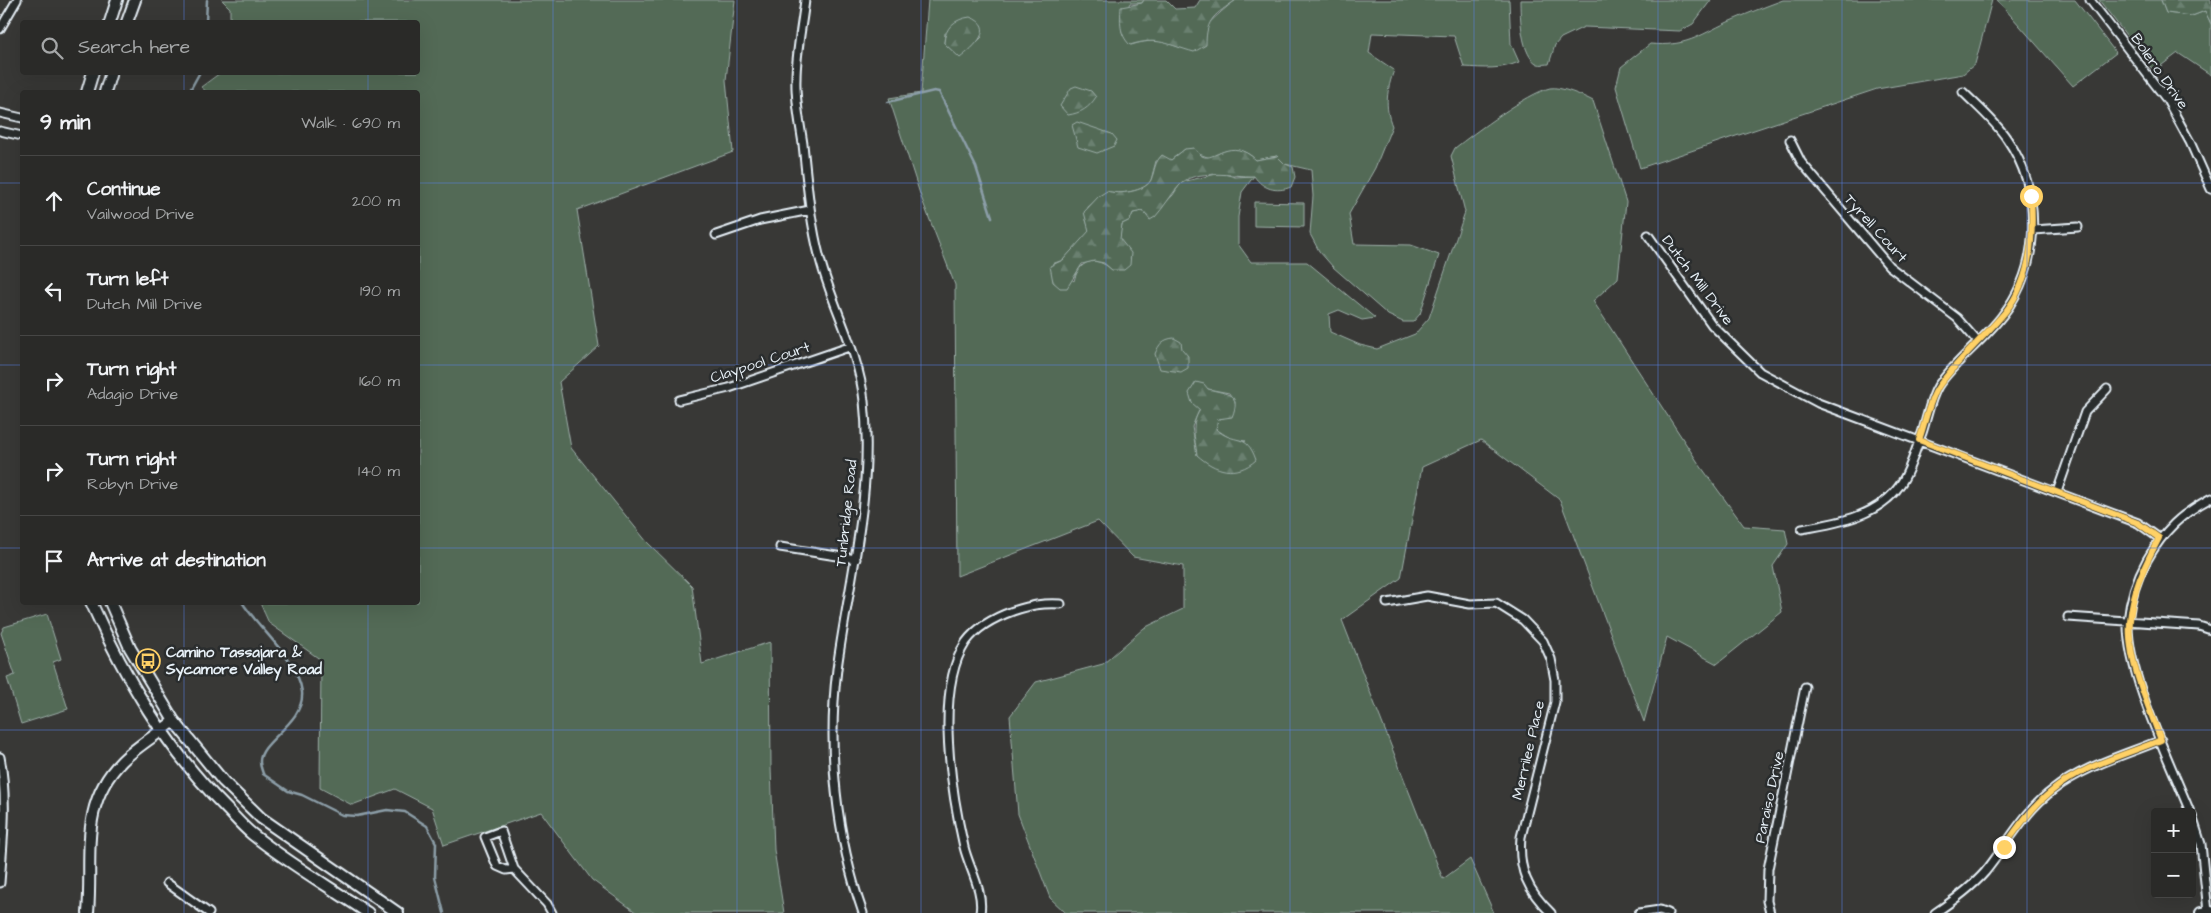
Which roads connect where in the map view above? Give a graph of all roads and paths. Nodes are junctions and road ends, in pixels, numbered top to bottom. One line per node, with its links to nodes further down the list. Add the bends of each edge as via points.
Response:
1 (17, 0): 8 (street)
2 (117, 0): 6 (main road)
3 (135, 0): 7 (main road)
4 (806, 0): 20 (street, Tunbridge Road, via 796,79)
5 (2090, 0): 19 (street, Bolero Drive, via 2167,100)
6 (111, 20)
7 (128, 20)
8 (0, 30)
9 (92, 75): 11 (main road)
10 (110, 75): 12 (main road)
11 (88, 90)
12 (106, 90)
13 (1963, 92): 22 (street, via 1996,126 2023,169 2031,196)
14 (0, 113): 15 (street)
15 (20, 118)
16 (0, 131): 17 (street)
17 (20, 136)
18 (1790, 140): 25 (street, Tyrell Court, via 1801,162 1888,266 1950,312)
19 (2211, 189)
20 (810, 210): 23 (street, via 760,220); 26 (street, Tunbridge Road, via 820,259)
21 (2078, 228): 22 (street)
22 (2033, 230): 25 (street, via 2021,288 2002,317)
23 (716, 235)
24 (1648, 236): 29 (street, Dutch Mill Drive, via 1712,326 1760,372 1818,404)
25 (1977, 342): 29 (street, via 1938,388)
26 (850, 347): 28 (street, Claypool Court, via 729,388); 35 (street, Tunbridge Road, via 864,402 866,476)
27 (2107, 389): 30 (street, via 2085,412)
28 (679, 400)
29 (1919, 440): 30 (street, Dutch Mill Drive); 32 (street, via 1902,482 1884,501 1864,514)
30 (2057, 492): 33 (street, Dutch Mill Drive, via 2138,523)
31 (2211, 498): 33 (street, via 2177,520)
32 (1802, 529)
33 (2159, 538): 41 (street, via 2133,594)
34 (780, 547): 35 (street)
35 (856, 559): 59 (street, Tunbridge Road, via 838,662 833,721 836,789 843,834)
36 (1387, 603): 61 (street, Merrilee Place, via 1427,596 1470,604 1496,603 1523,620 1543,641 1551,658 1555,702 1521,837 1520,853 1524,875 1536,899)
37 (1061, 604): 60 (street, via 1037,603 999,616 966,642 955,667 949,694 954,797 965,850 979,893)
38 (92, 605): 45 (main road, via 114,653)
39 (111, 605): 44 (main road, via 130,648)
40 (2068, 617): 41 (street)
41 (2128, 621): 42 (street, via 2200,626); 46 (street, via 2135,672)
42 (2211, 630)
43 (1805, 687): 64 (street, Paraiso Drive, via 1768,869)
44 (174, 721): 45 (main road); 57 (main road, via 224,781 261,818)
45 (161, 731): 54 (main road, via 122,760 102,787 93,809 89,834); 56 (main road, via 211,793 252,833)
46 (2161, 740): 48 (street); 65 (street, via 2075,775 2052,790 2030,812 1984,873 1960,896)
47 (0, 757): 52 (street, via 4,836)
48 (2188, 808)
49 (2196, 828): 53 (street, via 2201,844)
50 (514, 869): 50 (street, via 501,831 485,837 497,866); 58 (street)
51 (168, 883): 55 (street)
52 (0, 884)
53 (2207, 912)
54 (88, 913)
55 (209, 913)
56 (368, 913)
57 (398, 913)
58 (552, 913)
59 (864, 913)
60 (980, 913)
61 (1551, 913)
62 (1639, 913): 63 (street, via 1660,910)
63 (1668, 913)
64 (1770, 913)
65 (1935, 913)

